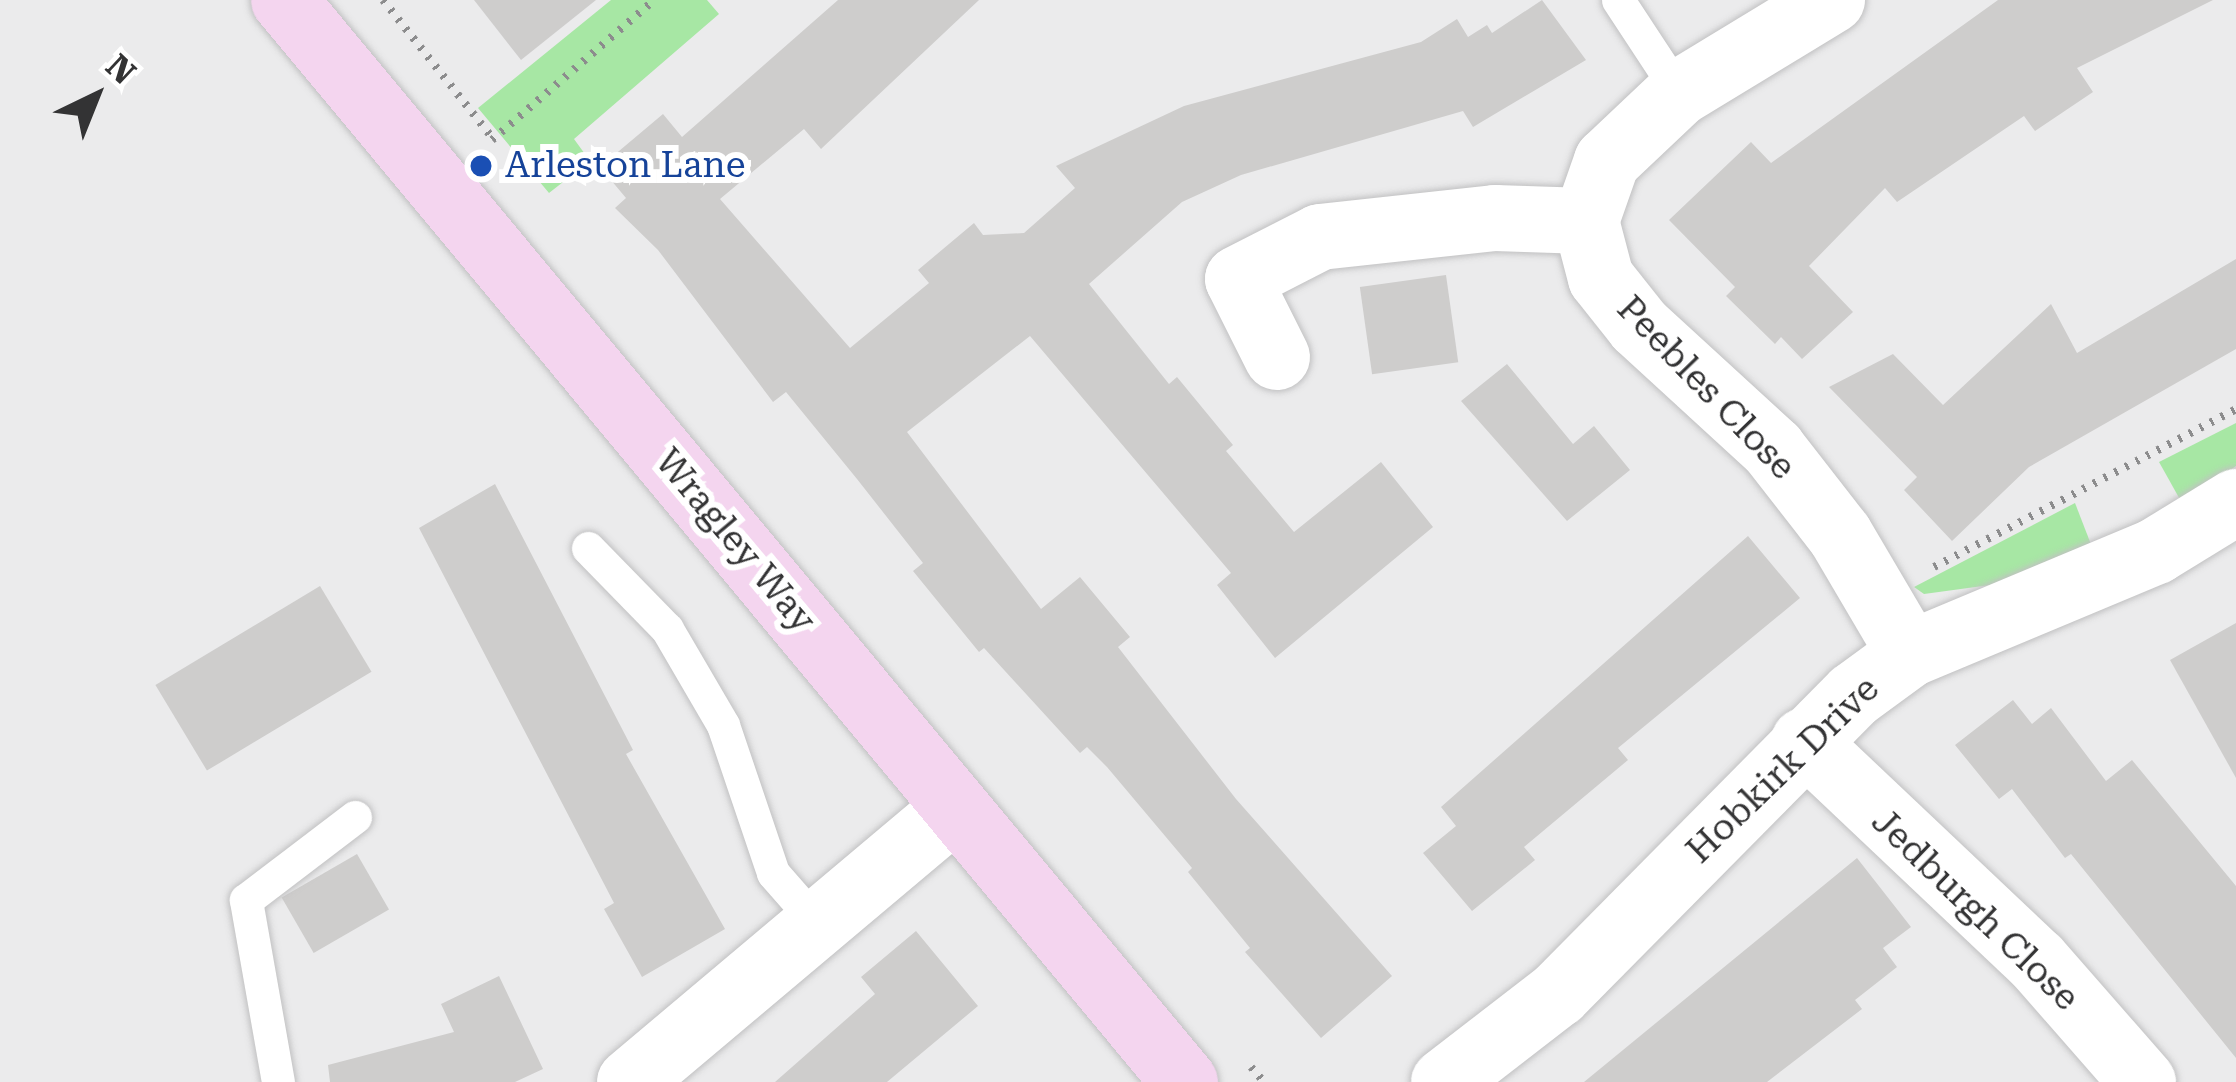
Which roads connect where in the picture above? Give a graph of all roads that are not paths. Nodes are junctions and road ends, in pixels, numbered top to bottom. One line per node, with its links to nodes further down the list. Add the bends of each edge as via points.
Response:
1 (284, 0): 11 (street, Wragley Way)
2 (1618, 0): 4 (lane)
3 (1832, 0): 4 (street)
4 (1679, 93): 5 (street, via 1607,160)
5 (1586, 221): 6 (street, via 1495,218 1320,237 1238,279); 9 (street, Peebles Close, via 1600,278 1640,326 1773,449)
6 (1277, 357)
7 (2236, 502): 9 (street, Hobkirk Drive, via 2156,550)
8 (588, 548): 13 (lane, via 667,629 723,725 773,873)
9 (1910, 654): 10 (street, Hobkirk Drive)
10 (1804, 741): 17 (street, Hobkirk Drive, via 1558,994); 18 (street, Jedburgh Close, via 2038,962)
11 (955, 808): 13 (street); 16 (street, Wragley Way)
12 (355, 817): 15 (lane, via 246,900)
13 (815, 922): 14 (street)
14 (674, 1069)
15 (278, 1082)
16 (1185, 1082)
17 (1444, 1082)
18 (2143, 1082)

